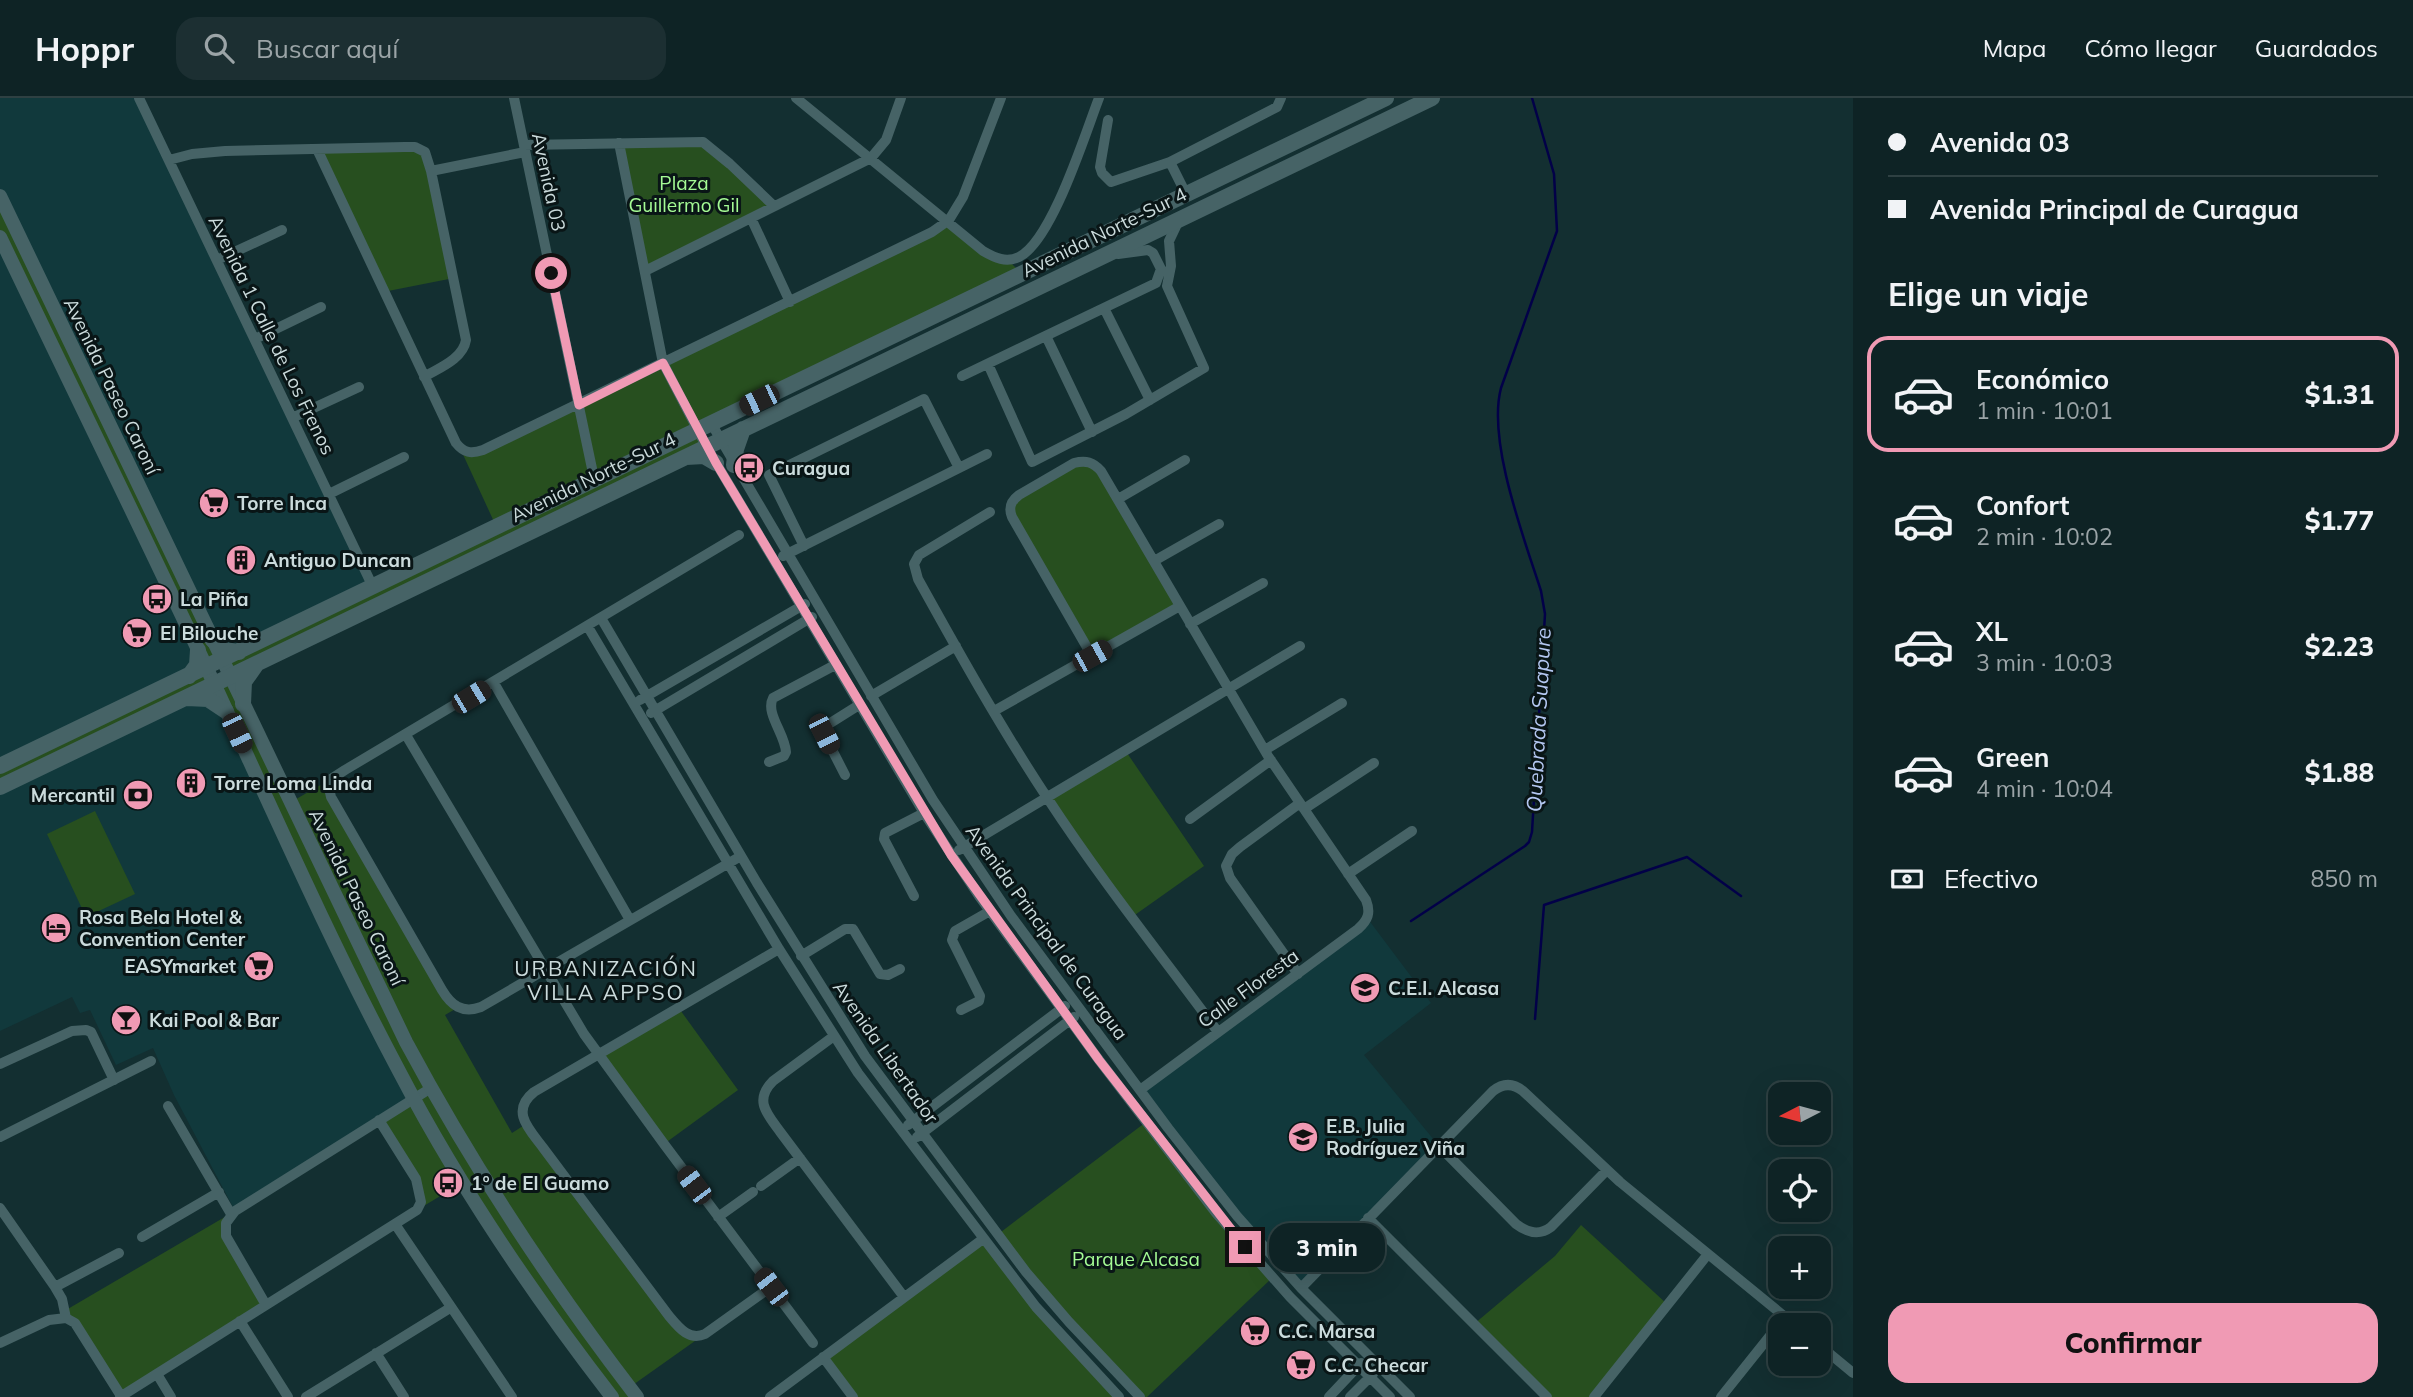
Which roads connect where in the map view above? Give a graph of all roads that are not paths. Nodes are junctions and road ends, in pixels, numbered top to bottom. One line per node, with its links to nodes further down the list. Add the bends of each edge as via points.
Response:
1 (139, 98): 15 (street, Avenida 1 Calle de Los Frenos)
2 (514, 98): 12 (street, Avenida 03)
3 (796, 98): 14 (street)
4 (901, 98): 14 (street, via 886,140)
5 (1001, 98): 23 (street, via 963,197)
6 (1099, 98): 30 (street, via 1048,224 1027,252)
7 (1281, 98): 16 (street, via 1277,107)
8 (1387, 98): 18 (main road, Avenida Norte-Sur 4)
9 (1432, 98): 22 (main road, Avenida Norte-Sur 4)
10 (1108, 120): 16 (street, via 1100,167 1111,182)
11 (619, 143): 12 (street); 20 (street, via 703,142); 32 (street)
12 (524, 148): 17 (street); 45 (street, Avenida 03)
13 (317, 149): 15 (street, via 201,153); 17 (street, via 415,147 425,152); 42 (street)
14 (872, 158): 20 (street); 23 (street)
15 (169, 160): 29 (street, Avenida 1 Calle de Los Frenos)
16 (1170, 162): 18 (street)
17 (431, 171): 42 (street, via 466,340 458,355)
18 (1186, 194): 33 (main road, Avenida Norte-Sur 4)
19 (0, 196): 78 (street, Avenida Paseo Caroní)
20 (775, 206): 21 (street)
21 (751, 218): 32 (street); 34 (street)
22 (1181, 218): 26 (street); 28 (main road, Avenida Norte-Sur 4)
23 (948, 220): 30 (street, via 992,256); 34 (street)
24 (282, 230): 29 (street)
25 (0, 237): 81 (street, Avenida Paseo Caroní)
26 (1168, 241): 27 (street); 31 (street)
27 (1149, 250): 28 (street); 31 (street)
28 (1100, 257): 48 (main road, Avenida Norte-Sur 4)
29 (217, 260): 38 (street, Avenida 1 Calle de Los Frenos)
30 (1008, 260): 33 (street)
31 (1166, 267): 36 (street, via 1153,285); 44 (street, via 1167,289 1204,368)
32 (645, 271): 39 (street)
33 (1021, 273): 47 (main road, Avenida Norte-Sur 4)
34 (790, 302): 39 (street)
35 (321, 307): 38 (street)
36 (1104, 309): 37 (street); 44 (street)
37 (1046, 336): 40 (street); 49 (street)
38 (255, 339): 46 (street, Avenida 1 Calle de Los Frenos)
39 (663, 363): 45 (street); 47 (street)
40 (988, 364): 41 (street); 49 (street, via 1032,462)
41 (962, 376)
42 (424, 377): 45 (street, via 456,443 470,453)
43 (359, 387): 46 (street)
44 (1150, 400): 49 (street)
45 (579, 405): 58 (street, Avenida 03)
46 (292, 418): 59 (street, Avenida 1 Calle de Los Frenos)
47 (704, 427): 50 (street); 58 (main road, Avenida Norte-Sur 4)
48 (743, 429): 50 (main road, Avenida Norte-Sur 4); 56 (main road)
49 (1092, 432)
50 (713, 443): 53 (main road, Avenida Norte-Sur 4); 55 (street, Avenida Principal de Curagua); 56 (street, Avenida Principal de Curagua)
51 (987, 454): 57 (street)
52 (404, 457): 59 (street)
53 (683, 457): 55 (main road, via 704,456); 85 (main road, Avenida Norte-Sur 4)
54 (1185, 460): 60 (street)
55 (716, 463): 66 (street, Avenida Principal de Curagua)
56 (734, 465): 65 (street, Avenida Principal de Curagua)
57 (959, 468): 64 (street); 64 (street, via 924,399 769,475)
58 (594, 478): 69 (main road, Avenida Norte-Sur 4)
59 (329, 494): 69 (street, Avenida 1 Calle de Los Frenos)
60 (1118, 499): 67 (street); 83 (street, via 1098,467 1083,461 1019,495 1010,505 1012,517)
61 (990, 512): 79 (street, via 924,551 914,564)
62 (1219, 524): 67 (street)
63 (739, 535): 74 (street)
64 (804, 546): 65 (street)
65 (787, 554): 66 (street); 70 (street, Avenida Principal de Curagua)
66 (774, 561): 72 (street, Avenida Principal de Curagua)
67 (1154, 561): 71 (street)
68 (1263, 583): 76 (street)
69 (373, 587): 82 (main road, Avenida Norte-Sur 4)
70 (813, 600): 72 (street); 73 (street, Avenida Principal de Curagua)
71 (1180, 606): 76 (street); 83 (street)
72 (801, 607): 75 (street, Avenida Principal de Curagua); 93 (street)
73 (821, 611): 75 (street); 94 (street, Avenida Principal de Curagua)
74 (601, 618): 77 (street); 93 (street, Avenida Libertador)
75 (808, 619): 86 (street, Avenida Principal de Curagua); 101 (street)
76 (1190, 624): 92 (street)
77 (588, 627): 90 (street); 98 (street, Avenida Libertador)
78 (212, 639): 82 (main road, via 223,650); 84 (street, Avenida Paseo Caroní)
79 (956, 646): 94 (street); 102 (street)
80 (1300, 646): 92 (street)
81 (198, 650): 87 (street, Avenida Paseo Caroní); 88 (main road, via 197,665)
82 (239, 652): 84 (main road, Avenida Norte-Sur 4)
83 (1092, 656): 102 (street)
84 (222, 660): 87 (main road, Avenida Norte-Sur 4); 89 (street, Avenida Paseo Caroní)
85 (256, 665): 89 (main road, Avenida Norte-Sur 4); 97 (main road, via 244,682)
86 (835, 665): 99 (street, Avenida Principal de Curagua); 106 (street, via 773,698 771,712 786,752)
87 (206, 668): 88 (main road, Avenida Norte-Sur 4); 91 (street, Avenida Paseo Caroní)
88 (189, 676): 108 (main road, Avenida Norte-Sur 4)
89 (230, 677): 91 (main road, Avenida Norte-Sur 4); 97 (street, Avenida Paseo Caroní)
90 (494, 683): 104 (street); 123 (street)
91 (214, 685): 95 (main road, Avenida Norte-Sur 4); 100 (street, Avenida Paseo Caroní)
92 (1228, 689): 105 (street); 111 (street)
93 (646, 696): 98 (street); 101 (street, Avenida Libertador)
94 (872, 696): 116 (street, Avenida Principal de Curagua)
95 (185, 699): 100 (main road, via 208,699); 110 (main road, Avenida Norte-Sur 4)
96 (1342, 703): 105 (street)
97 (243, 704): 140 (street, Avenida Paseo Caroní)
98 (635, 704): 103 (street, Avenida Libertador)
99 (859, 705): 109 (street, via 824,727); 113 (street, Avenida Principal de Curagua)
100 (226, 710): 142 (street, Avenida Paseo Caroní, via 354,985)
101 (655, 711): 103 (street); 118 (street, Avenida Libertador)
102 (994, 711): 111 (street)
103 (643, 718): 119 (street, Avenida Libertador)
104 (406, 734): 126 (street); 126 (street, via 335,776 330,792 442,990 457,1008 475,1009)
105 (1268, 755): 112 (street); 114 (street)
106 (769, 762)
107 (1374, 763): 112 (street)
108 (0, 766)
109 (845, 775)
110 (0, 787)
111 (1046, 797): 116 (street); 134 (street)
112 (1302, 806): 120 (street); 128 (street, via 1235,850 1226,866)
113 (924, 813): 117 (street, Avenida Principal de Curagua); 121 (street, via 886,833 884,839)
114 (1189, 819)
115 (1412, 831): 120 (street)
116 (964, 848): 117 (street); 129 (street, Avenida Principal de Curagua)
117 (951, 855): 122 (street, Avenida Principal de Curagua)
118 (741, 856): 119 (street); 125 (street, Avenida Libertador)
119 (728, 863): 123 (street); 124 (street, Avenida Libertador)
120 (1348, 874): 128 (street, Calle Floresta, via 1366,900 1365,923)
121 (914, 895)
122 (990, 911): 130 (street, Avenida Principal de Curagua); 131 (street, via 955,931 952,940 980,996)
123 (630, 920): 126 (street)
124 (779, 949): 135 (street, Avenida Libertador); 136 (street)
125 (801, 956): 127 (street, via 845,929 853,929 880,974); 145 (street, Avenida Libertador)
126 (545, 969): 136 (street)
127 (900, 969)
128 (1298, 974): 134 (street, Calle Floresta)
129 (1073, 1000): 130 (street); 132 (street, Avenida Principal de Curagua)
130 (1062, 1009): 133 (street, Avenida Principal de Curagua); 145 (street)
131 (961, 1010)
132 (1082, 1012): 133 (street); 141 (street, Avenida Principal de Curagua)
133 (1070, 1020): 147 (street); 179 (street, Avenida Principal de Curagua, via 1245,1247)
134 (1218, 1032): 141 (street, Calle Floresta)
135 (834, 1037): 146 (street, Avenida Libertador); 151 (street, via 773,1081 763,1094 768,1115)
136 (598, 1054): 156 (street); 164 (street, via 524,1101 524,1119 544,1149 669,1316 690,1335 705,1334)
137 (151, 1061): 139 (street)
138 (0, 1064): 139 (street, via 72,1031 86,1030)
139 (114, 1080): 148 (street)
140 (431, 1088): 142 (street); 193 (street, Avenida Paseo Caroní, via 557,1290)
141 (1140, 1090): 165 (street, Avenida Principal de Curagua, via 1237,1216)
142 (414, 1098): 144 (street); 192 (street, Avenida Paseo Caroní, via 491,1228)
143 (168, 1106): 153 (street)
144 (379, 1120): 155 (street); 158 (street, via 410,1168 421,1196 417,1210)
145 (912, 1122): 146 (street); 147 (street, Avenida Libertador)
146 (900, 1131): 149 (street, Avenida Libertador)
147 (921, 1134): 149 (street); 184 (street, Avenida Libertador, via 1041,1290)
148 (0, 1137)
149 (909, 1142): 160 (street, Avenida Libertador)
150 (1439, 1146): 152 (street, via 1493,1091 1510,1085 1523,1091); 152 (street, via 1516,1224 1532,1233 1551,1227); 157 (street)
151 (800, 1158): 156 (street); 166 (street)
152 (1607, 1170): 162 (street)
153 (219, 1192): 155 (street); 159 (street)
154 (0, 1208): 163 (street)
155 (231, 1214): 167 (street, via 226,1236)
156 (718, 1217): 164 (street)
157 (1368, 1219): 165 (street); 201 (street)
158 (395, 1224): 167 (street); 168 (street)
159 (142, 1237)
160 (982, 1239): 166 (street); 196 (street, Avenida Libertador, via 1035,1307)
161 (119, 1253): 163 (street)
162 (1708, 1254): 169 (street); 202 (street)
163 (55, 1287): 170 (street)
164 (771, 1287): 173 (street)
165 (1301, 1288): 177 (street, Avenida Principal de Curagua)
166 (904, 1297): 178 (street)
167 (266, 1305): 171 (street)
168 (450, 1308): 175 (street); 191 (street)
169 (1780, 1313)
170 (66, 1318): 172 (street, via 49,1320); 186 (street, via 75,1323)
171 (240, 1321): 182 (street); 188 (street)
172 (0, 1343)
173 (813, 1343)
174 (1768, 1346): 185 (street)
175 (376, 1353): 189 (street); 190 (street)
176 (1831, 1355): 181 (street)
177 (1368, 1356): 179 (street); 180 (street, Avenida Principal de Curagua)
178 (823, 1357): 194 (street); 195 (street)
179 (1358, 1366): 183 (street, Avenida Principal de Curagua); 197 (street)
180 (1380, 1367): 183 (street); 200 (street, Avenida Principal de Curagua)
181 (1853, 1373)
182 (157, 1374): 186 (street); 187 (street)
183 (1370, 1377): 198 (street); 199 (street, Avenida Principal de Curagua)
184 (1137, 1396)
185 (1723, 1396)
186 (121, 1397)
187 (171, 1397)
188 (288, 1397)
189 (306, 1397)
190 (404, 1397)
191 (512, 1397)
192 (612, 1397)
193 (637, 1397)
194 (770, 1397)
195 (853, 1397)
196 (1119, 1397)
197 (1329, 1397)
198 (1350, 1397)
199 (1390, 1397)
200 (1410, 1397)
201 (1547, 1397)
202 (1594, 1397)

